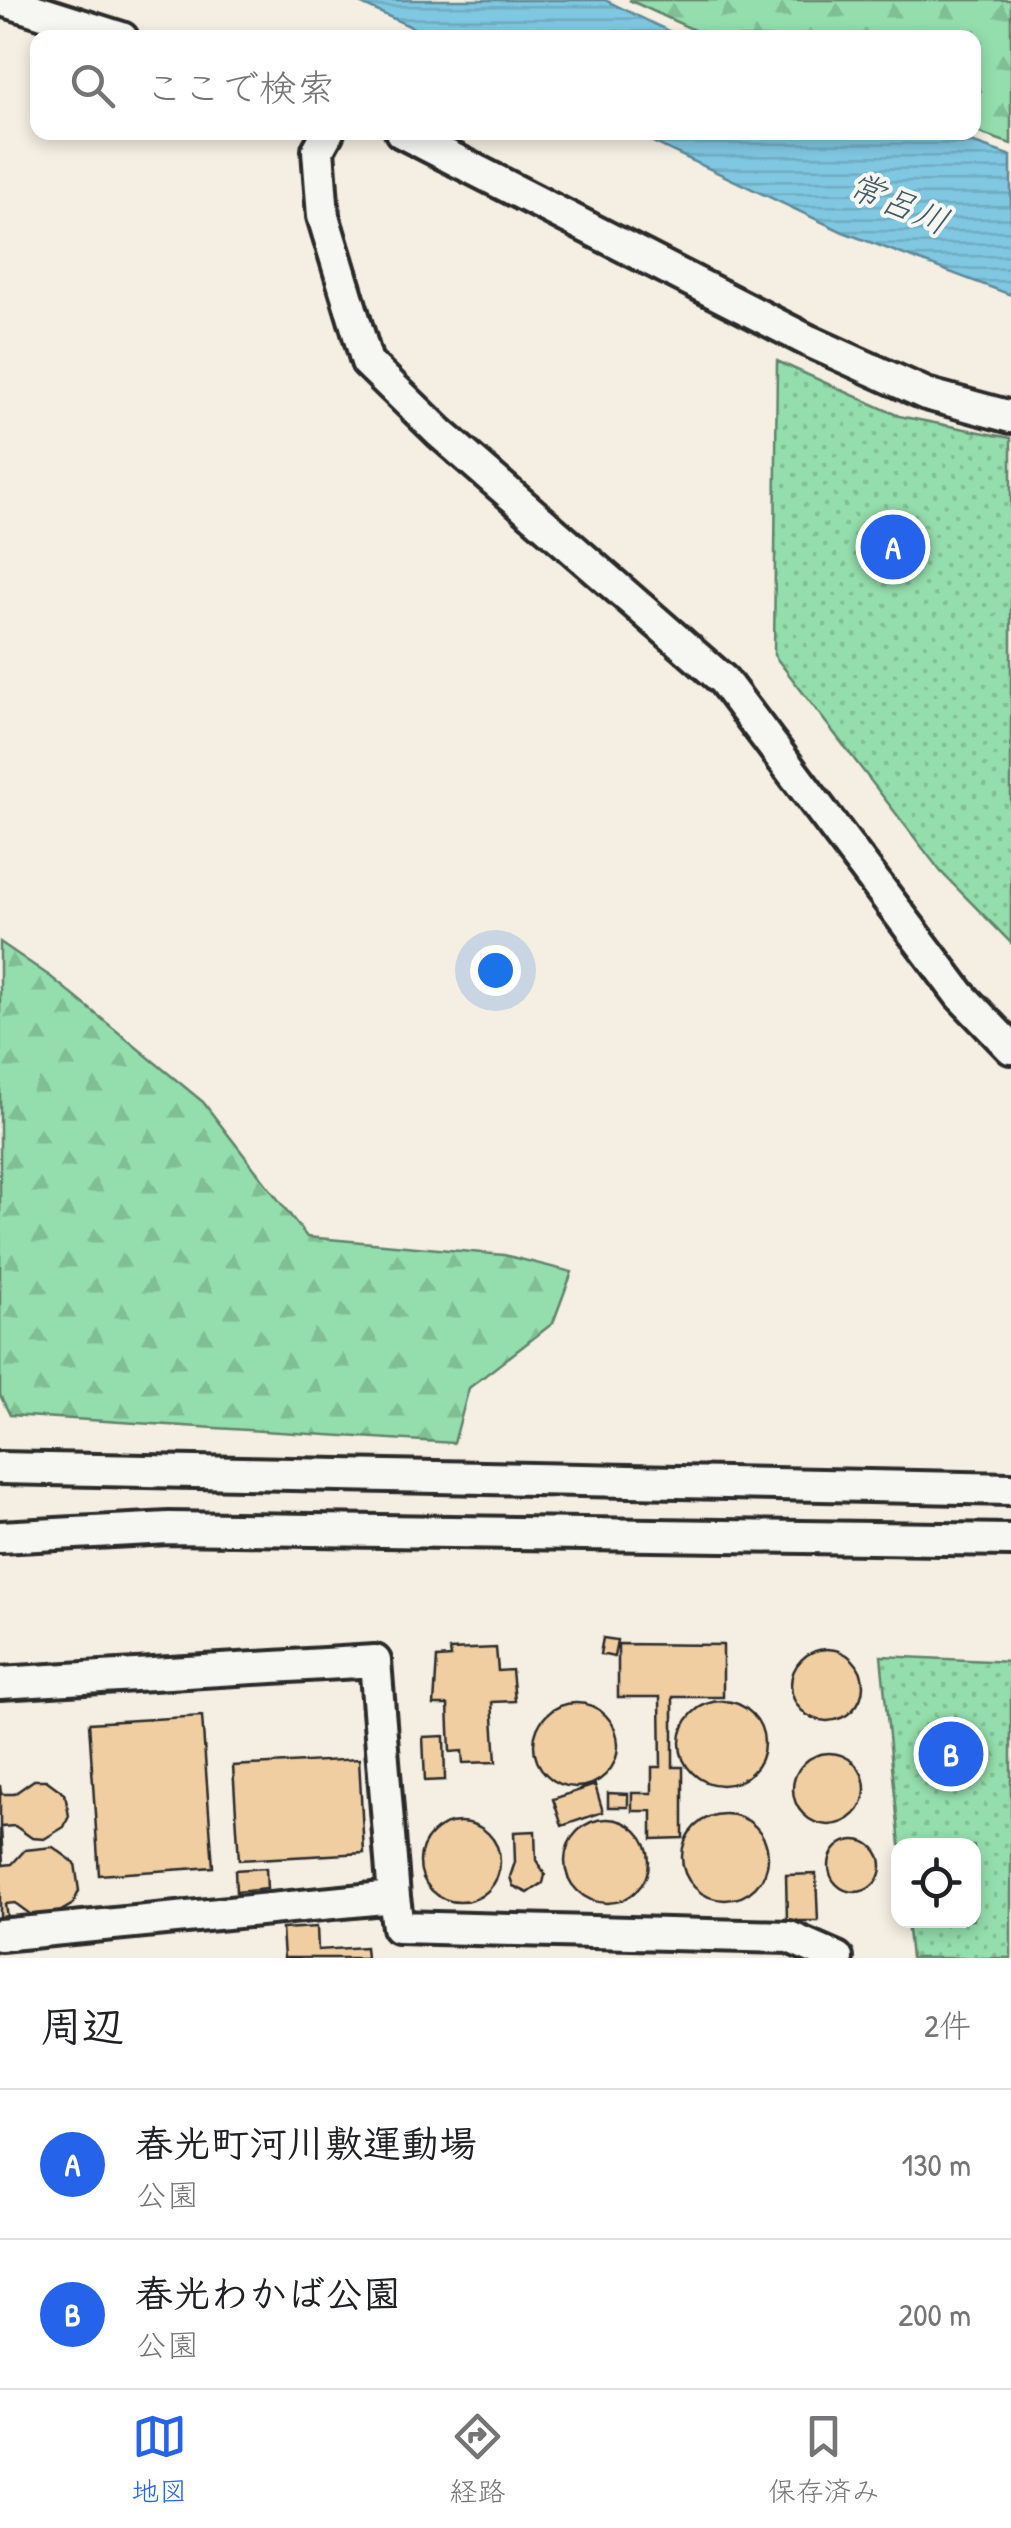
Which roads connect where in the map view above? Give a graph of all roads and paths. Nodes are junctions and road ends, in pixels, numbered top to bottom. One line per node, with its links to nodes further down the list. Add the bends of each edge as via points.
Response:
1 (2, 0): 2 (street)
2 (97, 30)
3 (324, 140): 6 (street, via 318,150 323,216 367,362 723,680 960,995)
4 (417, 140): 5 (street, via 809,340 926,394)
5 (1011, 417)
6 (1011, 1048)
7 (0, 1468): 8 (street)
8 (1011, 1490)
9 (0, 1537): 10 (street, via 168,1528)
10 (1011, 1540)
11 (0, 1683): 12 (street, via 375,1660)
12 (394, 1897): 13 (street); 14 (street, via 398,1927 790,1937)
13 (0, 1935)
14 (837, 1958)

